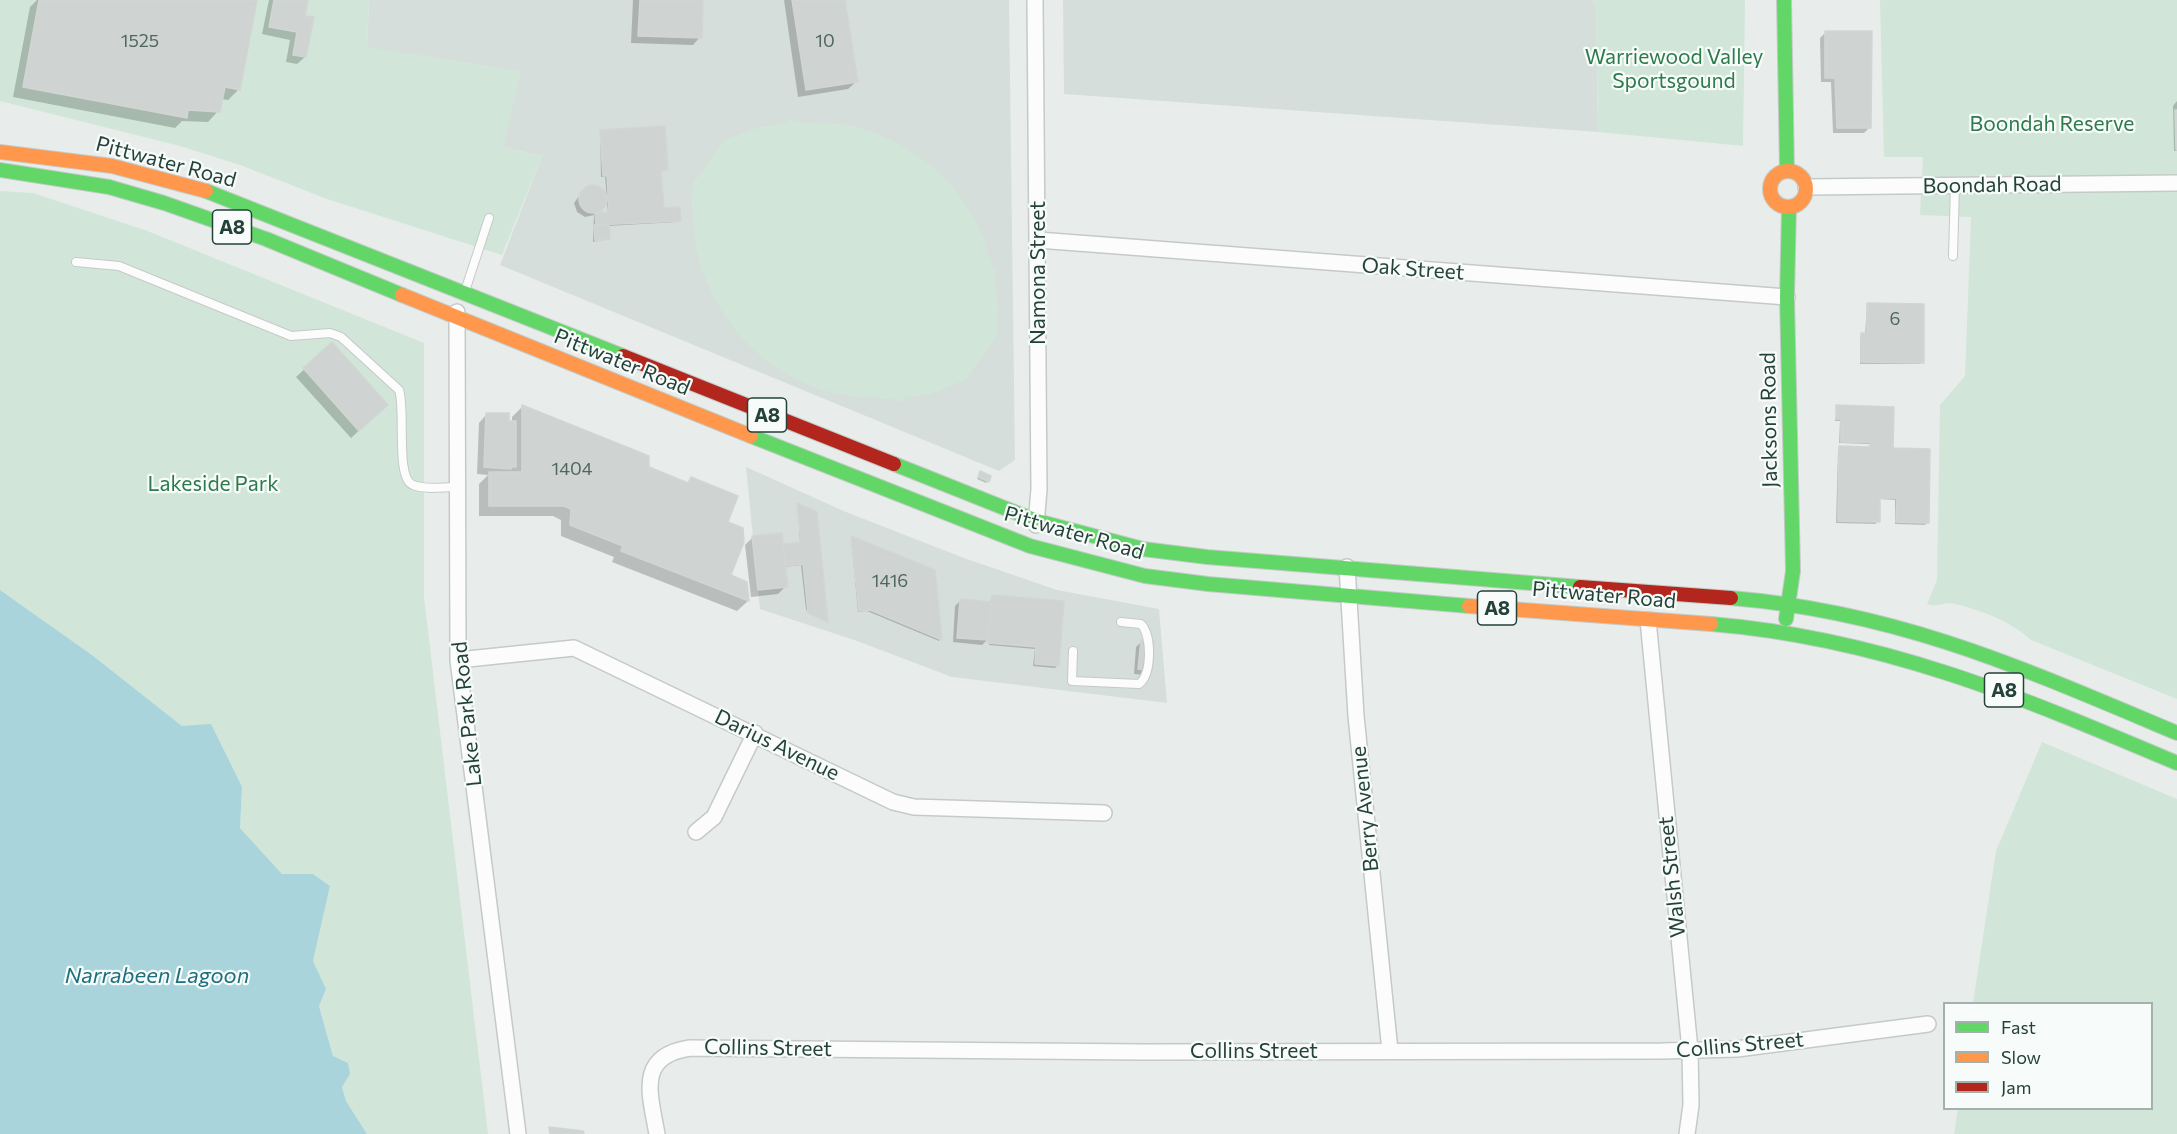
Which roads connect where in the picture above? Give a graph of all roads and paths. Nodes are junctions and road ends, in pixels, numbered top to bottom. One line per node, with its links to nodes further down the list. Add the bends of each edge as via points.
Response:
1 (1035, 0): 11 (street, Namona Street)
2 (1785, 0): 5 (main road)
3 (0, 152): 14 (main road, Pittwater Road / A8, via 112,166 198,189)
4 (0, 170): 16 (main road, Pittwater Road / A8, via 109,187 164,203 266,239)
5 (1787, 171): 8 (main road, via 1799,174); 9 (main road, via 1776,176 1770,192 1776,202)
6 (2177, 183): 7 (street, Boondah Road)
7 (1955, 185): 8 (street, Boondah Road); 12 (lane)
8 (1806, 187): 9 (main road, via 1803,199)
9 (1789, 207): 15 (main road, Jacksons Road)
10 (489, 218): 14 (lane)
11 (1038, 240): 15 (street, Oak Street); 18 (street, Namona Street)
12 (1953, 256)
13 (76, 262): 17 (lane, via 119,266 291,336 330,333 341,337 399,390 403,402 402,472 408,483)
14 (464, 292): 16 (street, Lake Park Road); 18 (main road, Pittwater Road / A8)
15 (1787, 297): 22 (main road, Jacksons Road, via 1793,571)
16 (456, 316): 17 (street, Lake Park Road); 19 (main road, Pittwater Road / A8)
17 (456, 488): 27 (street, Lake Park Road)
18 (1037, 521): 19 (street, Namona Street); 20 (main road, Pittwater Road / A8, via 1143,549)
19 (1030, 546): 21 (main road, Pittwater Road / A8, via 1145,576)
20 (1347, 567): 21 (street, Berry Avenue); 22 (main road, Pittwater Road / A8)
21 (1347, 596): 23 (main road, Pittwater Road / A8); 35 (street, Berry Avenue)
22 (1788, 604): 25 (main road, Jacksons Road); 28 (main road, Pittwater Road / A8, via 1865,618 1959,644)
23 (1647, 620): 25 (main road, Pittwater Road / A8); 34 (street, Walsh Street)
24 (1120, 622): 26 (lane, via 1141,624 1147,634 1146,676 1138,684 1072,681)
25 (1784, 632): 30 (main road, Pittwater Road / A8, via 1897,656 1962,675)
26 (1073, 651)
27 (458, 660): 29 (street, Darius Avenue, via 574,648); 36 (street, Lake Park Road)
28 (2177, 733)
29 (755, 734): 31 (street, Darius Avenue, via 893,802 914,807); 32 (street, via 714,817)
30 (2177, 763)
31 (1104, 813)
32 (696, 832)
33 (1928, 1024): 34 (street, Collins Street, via 1737,1049)
34 (1690, 1050): 35 (street, Collins Street); 38 (street, Walsh Street)
35 (1390, 1051): 37 (street, Collins Street, via 690,1048 660,1057 651,1071 650,1093)
36 (518, 1134)
37 (657, 1134)
38 (1687, 1134)

